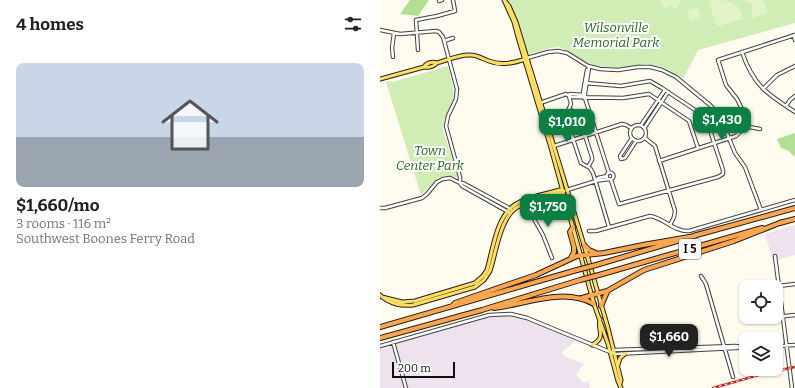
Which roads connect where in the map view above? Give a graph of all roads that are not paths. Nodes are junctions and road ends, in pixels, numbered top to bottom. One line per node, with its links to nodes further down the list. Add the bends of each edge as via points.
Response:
1 (453, 0): 4 (street, via 455,11 416,20)
2 (504, 0): 14 (main road)
3 (380, 30): 5 (street)
4 (417, 32): 5 (street); 9 (street, via 438,31); 10 (street)
5 (394, 33): 12 (street)
6 (794, 35): 8 (street); 11 (street)
7 (453, 38): 9 (street)
8 (795, 40)
9 (444, 41): 13 (street)
10 (418, 50)
11 (742, 52): 19 (street, via 752,75); 32 (street, via 718,60 726,85 740,104)
12 (393, 57)
13 (449, 59): 14 (main road, via 470,55 504,64); 17 (main road); 51 (street, via 457,94 447,119 446,129)
14 (526, 59): 15 (street, via 558,51 567,53); 27 (main road)
15 (588, 66): 18 (street); 40 (street, via 612,71 650,67 672,74 714,109 722,120)
16 (795, 66): 19 (street, via 777,75)
17 (380, 79)
18 (585, 83): 20 (street, via 622,86 650,81); 24 (street)
19 (762, 89): 28 (street)
20 (665, 90): 21 (street); 25 (street)
21 (668, 92): 26 (street); 43 (street, via 707,121)
22 (569, 96): 24 (street); 27 (street, via 566,94); 29 (street)
23 (795, 96): 28 (street)
24 (585, 97): 25 (street, via 623,98 648,94); 36 (street)
25 (658, 100): 26 (street); 31 (street)
26 (662, 102): 33 (street); 45 (street, via 689,121)
27 (539, 103): 44 (main road); 54 (main road)
28 (786, 106): 30 (street)
29 (569, 109): 37 (street, via 577,112); 41 (street, via 566,116)
30 (795, 112)
31 (641, 125): 33 (street); 34 (street)
32 (744, 126): 35 (street); 40 (street, via 740,133)
33 (645, 127): 39 (street)
34 (632, 128): 36 (street, via 622,124); 38 (street)
35 (760, 129)
36 (596, 132): 37 (street); 48 (street)
37 (585, 136): 41 (street); 47 (street, via 592,158)
38 (632, 138): 42 (street); 42 (street, via 620,156 622,159)
39 (645, 138): 42 (street); 46 (street, via 655,146)
40 (729, 138): 43 (street); 59 (street, via 745,167)
41 (573, 140): 44 (street); 47 (street, via 581,163)
42 (636, 141)
43 (715, 143): 45 (street); 53 (street, via 723,174)
44 (554, 146): 52 (main road)
45 (698, 148): 46 (street)
46 (659, 161): 53 (street)
47 (588, 167): 50 (street)
48 (609, 173): 49 (street); 49 (street, via 614,175 613,178)
49 (608, 178): 50 (street); 53 (street, via 619,204)
50 (596, 181): 52 (street); 65 (street)
51 (460, 183): 57 (street, via 450,178 441,179 422,198); 60 (street)
52 (567, 190): 54 (main road); 68 (main road)
53 (669, 190): 63 (street, via 675,214)
54 (563, 191): 56 (main road); 64 (main road)
55 (795, 200): 59 (street)
56 (529, 201): 60 (main road, via 516,204); 73 (street)
57 (380, 208)
58 (795, 208): 67 (highway, I 5)
59 (762, 210): 63 (street, via 690,230 683,231)
60 (510, 211): 81 (main road, via 500,223 487,270 478,282 415,301 402,302)
61 (795, 218): 62 (highway, I 5)
62 (782, 222): 79 (highway, I 5, via 734,242 644,270); 87 (highway, I 5, bridge)
63 (670, 225): 65 (street, via 656,217 648,216)
64 (573, 227): 71 (main road); 74 (highway, via 570,232 574,249)
65 (609, 227): 66 (street)
66 (589, 231)
67 (695, 236): 69 (highway, I 5); 85 (highway, I 5, bridge)
68 (584, 245): 69 (highway); 70 (main road)
69 (598, 254): 70 (highway, I 5)
70 (587, 255): 71 (highway, I 5); 80 (main road)
71 (580, 256): 74 (highway, I 5); 82 (main road)
72 (775, 256): 76 (street)
73 (552, 258)
74 (569, 260): 85 (highway, I 5)
75 (701, 276): 99 (street, via 706,284)
76 (778, 280)
77 (795, 284): 78 (street)
78 (783, 286)
79 (607, 291): 80 (highway, I 5); 86 (highway)
80 (598, 294): 82 (highway, I 5); 86 (main road)
81 (381, 296)
82 (592, 296): 83 (highway, I 5); 84 (main road)
83 (582, 298): 84 (highway, I 5); 87 (highway, I 5, via 544,298)
84 (594, 304): 90 (main road)
85 (452, 306): 92 (highway, I 5)
86 (601, 306): 102 (main road)
87 (482, 310): 93 (highway, I 5)
88 (795, 315): 89 (street)
89 (783, 316)
90 (600, 319): 95 (main road, via 601,336); 101 (main road)
91 (783, 324): 98 (street)
92 (380, 327)
93 (380, 338)
94 (393, 342): 95 (street, via 484,316 502,314 525,317); 97 (street); 107 (street)
95 (592, 345): 101 (street)
96 (795, 345): 98 (street)
97 (380, 346)
98 (786, 346): 108 (street)
99 (724, 347): 100 (street); 102 (street); 103 (street); 105 (street)
100 (739, 347)
101 (609, 352): 102 (street); 106 (main road)
102 (614, 352): 103 (street); 104 (main road)
103 (626, 353): 104 (main road, via 620,358)
104 (618, 367): 106 (main road)
105 (733, 377)
106 (621, 385)
107 (406, 388)
108 (792, 388)

